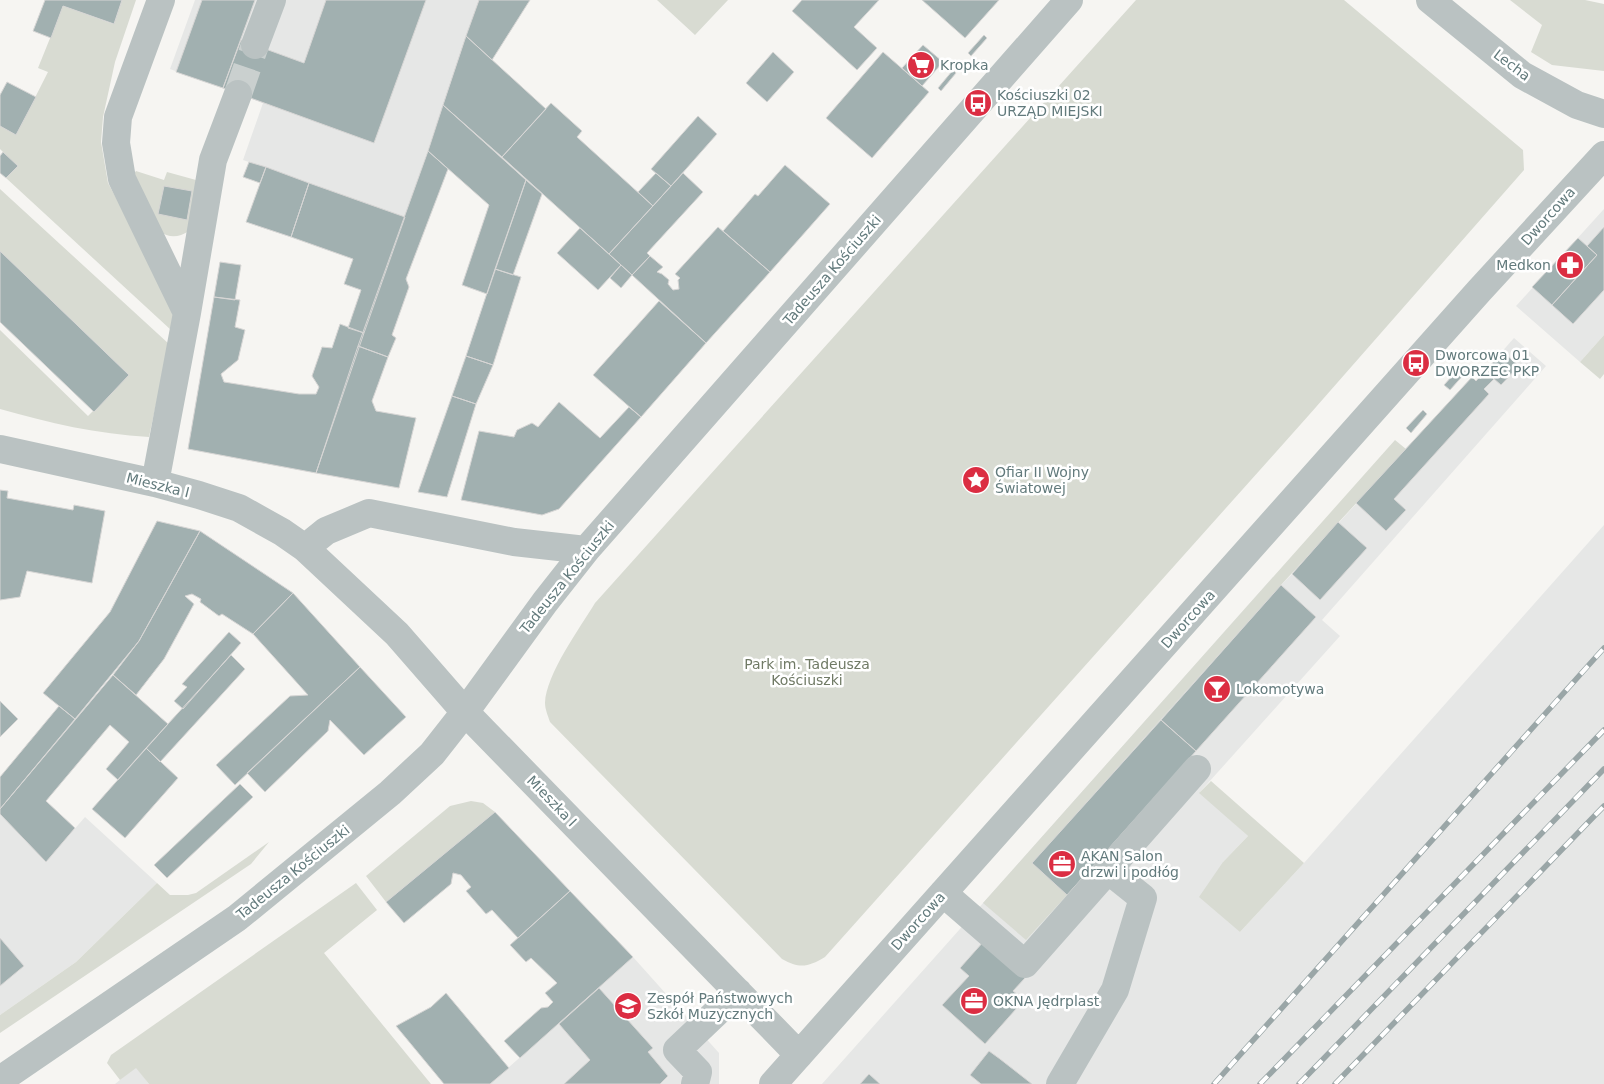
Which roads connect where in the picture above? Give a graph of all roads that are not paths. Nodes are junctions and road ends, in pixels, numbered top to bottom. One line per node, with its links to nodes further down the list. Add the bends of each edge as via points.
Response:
1 (161, 0): 9 (street, via 118,117 116,143 122,179)
2 (272, 0): 5 (street)
3 (1069, 0): 13 (street, Tadeusza Kościuszki)
4 (1430, 0): 7 (street, Lecha, via 1522,75 1578,105)
5 (255, 45)
6 (238, 94): 9 (street, via 213,160)
7 (1604, 114)
8 (1604, 155): 17 (street, Dworcowa)
9 (188, 313): 11 (street)
10 (0, 449): 11 (street, Mieszka I)
11 (154, 483): 12 (street, Mieszka I, via 239,508)
12 (305, 548): 13 (street, via 326,531 369,513 514,542); 14 (street, Mieszka I, via 397,634)
13 (586, 550): 14 (street, Tadeusza Kościuszki)
14 (465, 712): 18 (street, Mieszka I); 20 (street, Tadeusza Kościuszki, via 432,754 390,793 273,890)
15 (1197, 769): 16 (street)
16 (1108, 870): 17 (street, via 1025,964); 23 (street, via 1143,898 1115,990)
17 (943, 892): 19 (street, Dworcowa)
18 (738, 992): 19 (street, Mieszka I); 21 (street, via 677,1050 698,1072)
19 (799, 1055): 22 (street, Dworcowa)
20 (0, 1080)
21 (695, 1084)
22 (773, 1084)
23 (1060, 1084)

